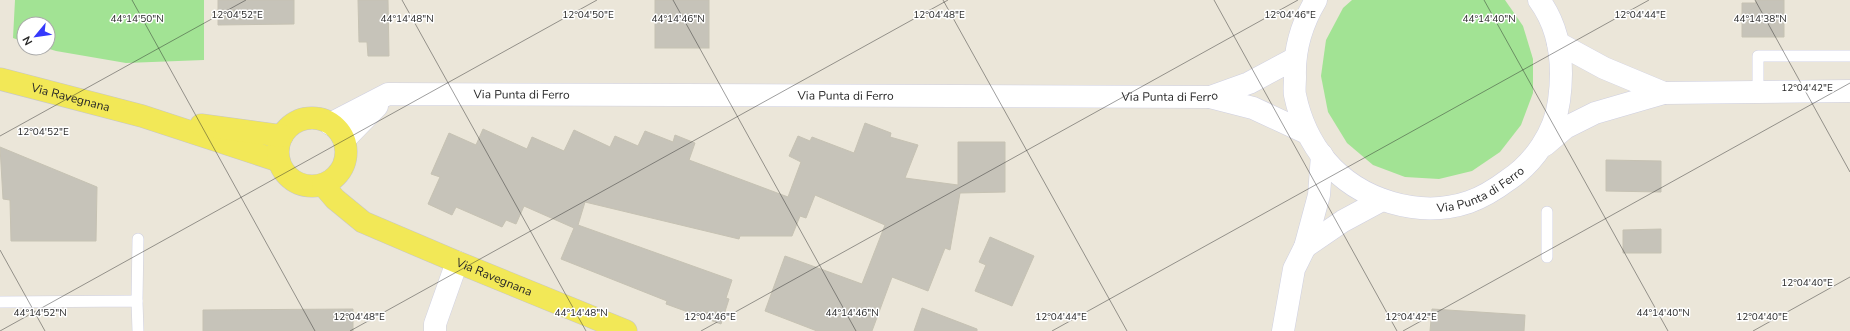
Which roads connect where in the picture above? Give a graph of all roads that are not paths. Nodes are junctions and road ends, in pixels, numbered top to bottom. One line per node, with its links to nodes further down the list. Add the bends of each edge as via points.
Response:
1 (1538, 0): 3 (street, Via Punta di Ferro, via 1546,11)
2 (1308, 5): 5 (street, Via Punta di Ferro)
3 (1558, 43): 9 (street, via 1604,68); 17 (street, Via Punta di Ferro, via 1562,75 1558,108)
4 (1850, 56): 8 (lane, via 1758,56)
5 (1294, 59): 11 (street, Via Punta di Ferro, via 1249,83); 14 (street, Via Punta di Ferro, via 1295,94)
6 (0, 79): 12 (main road, Via Ravegnana)
7 (1850, 91): 8 (street)
8 (1758, 92): 9 (street)
9 (1664, 93): 17 (street, via 1595,114 1565,128)
10 (388, 94): 11 (street, Via Punta di Ferro); 13 (street, Via Punta di Ferro); 16 (street)
11 (1210, 98): 14 (street, via 1252,108)
12 (142, 116): 15 (main road, Via Ravegnana); 19 (main road, Via Ravegnana)
13 (330, 124): 15 (main road, via 320,119 309,118 298,121); 16 (main road, via 339,131)
14 (1308, 133): 18 (street, Via Punta di Ferro)
15 (282, 136): 19 (main road, via 278,152)
16 (344, 140): 20 (main road, via 345,159 342,168)
17 (1538, 151): 21 (street, Via Punta di Ferro, via 1516,175 1490,193 1468,202 1425,208)
18 (1322, 155): 21 (street, Via Punta di Ferro, via 1341,176 1362,191); 24 (street, via 1319,195)
19 (279, 161): 20 (main road, via 283,171 301,184 312,186)
20 (329, 180): 26 (main road, Via Ravegnana, via 335,199 363,222)
21 (1382, 200): 24 (street, via 1343,220)
22 (1547, 212): 25 (lane)
23 (138, 239): 27 (lane)
24 (1305, 247): 32 (street, via 1294,269)
25 (1547, 257)
26 (457, 262): 30 (street, via 435,324); 31 (main road, Via Ravegnana)
27 (138, 301): 28 (lane); 29 (lane)
28 (0, 302)
29 (138, 331)
30 (435, 331)
31 (626, 331)
32 (1283, 331)

